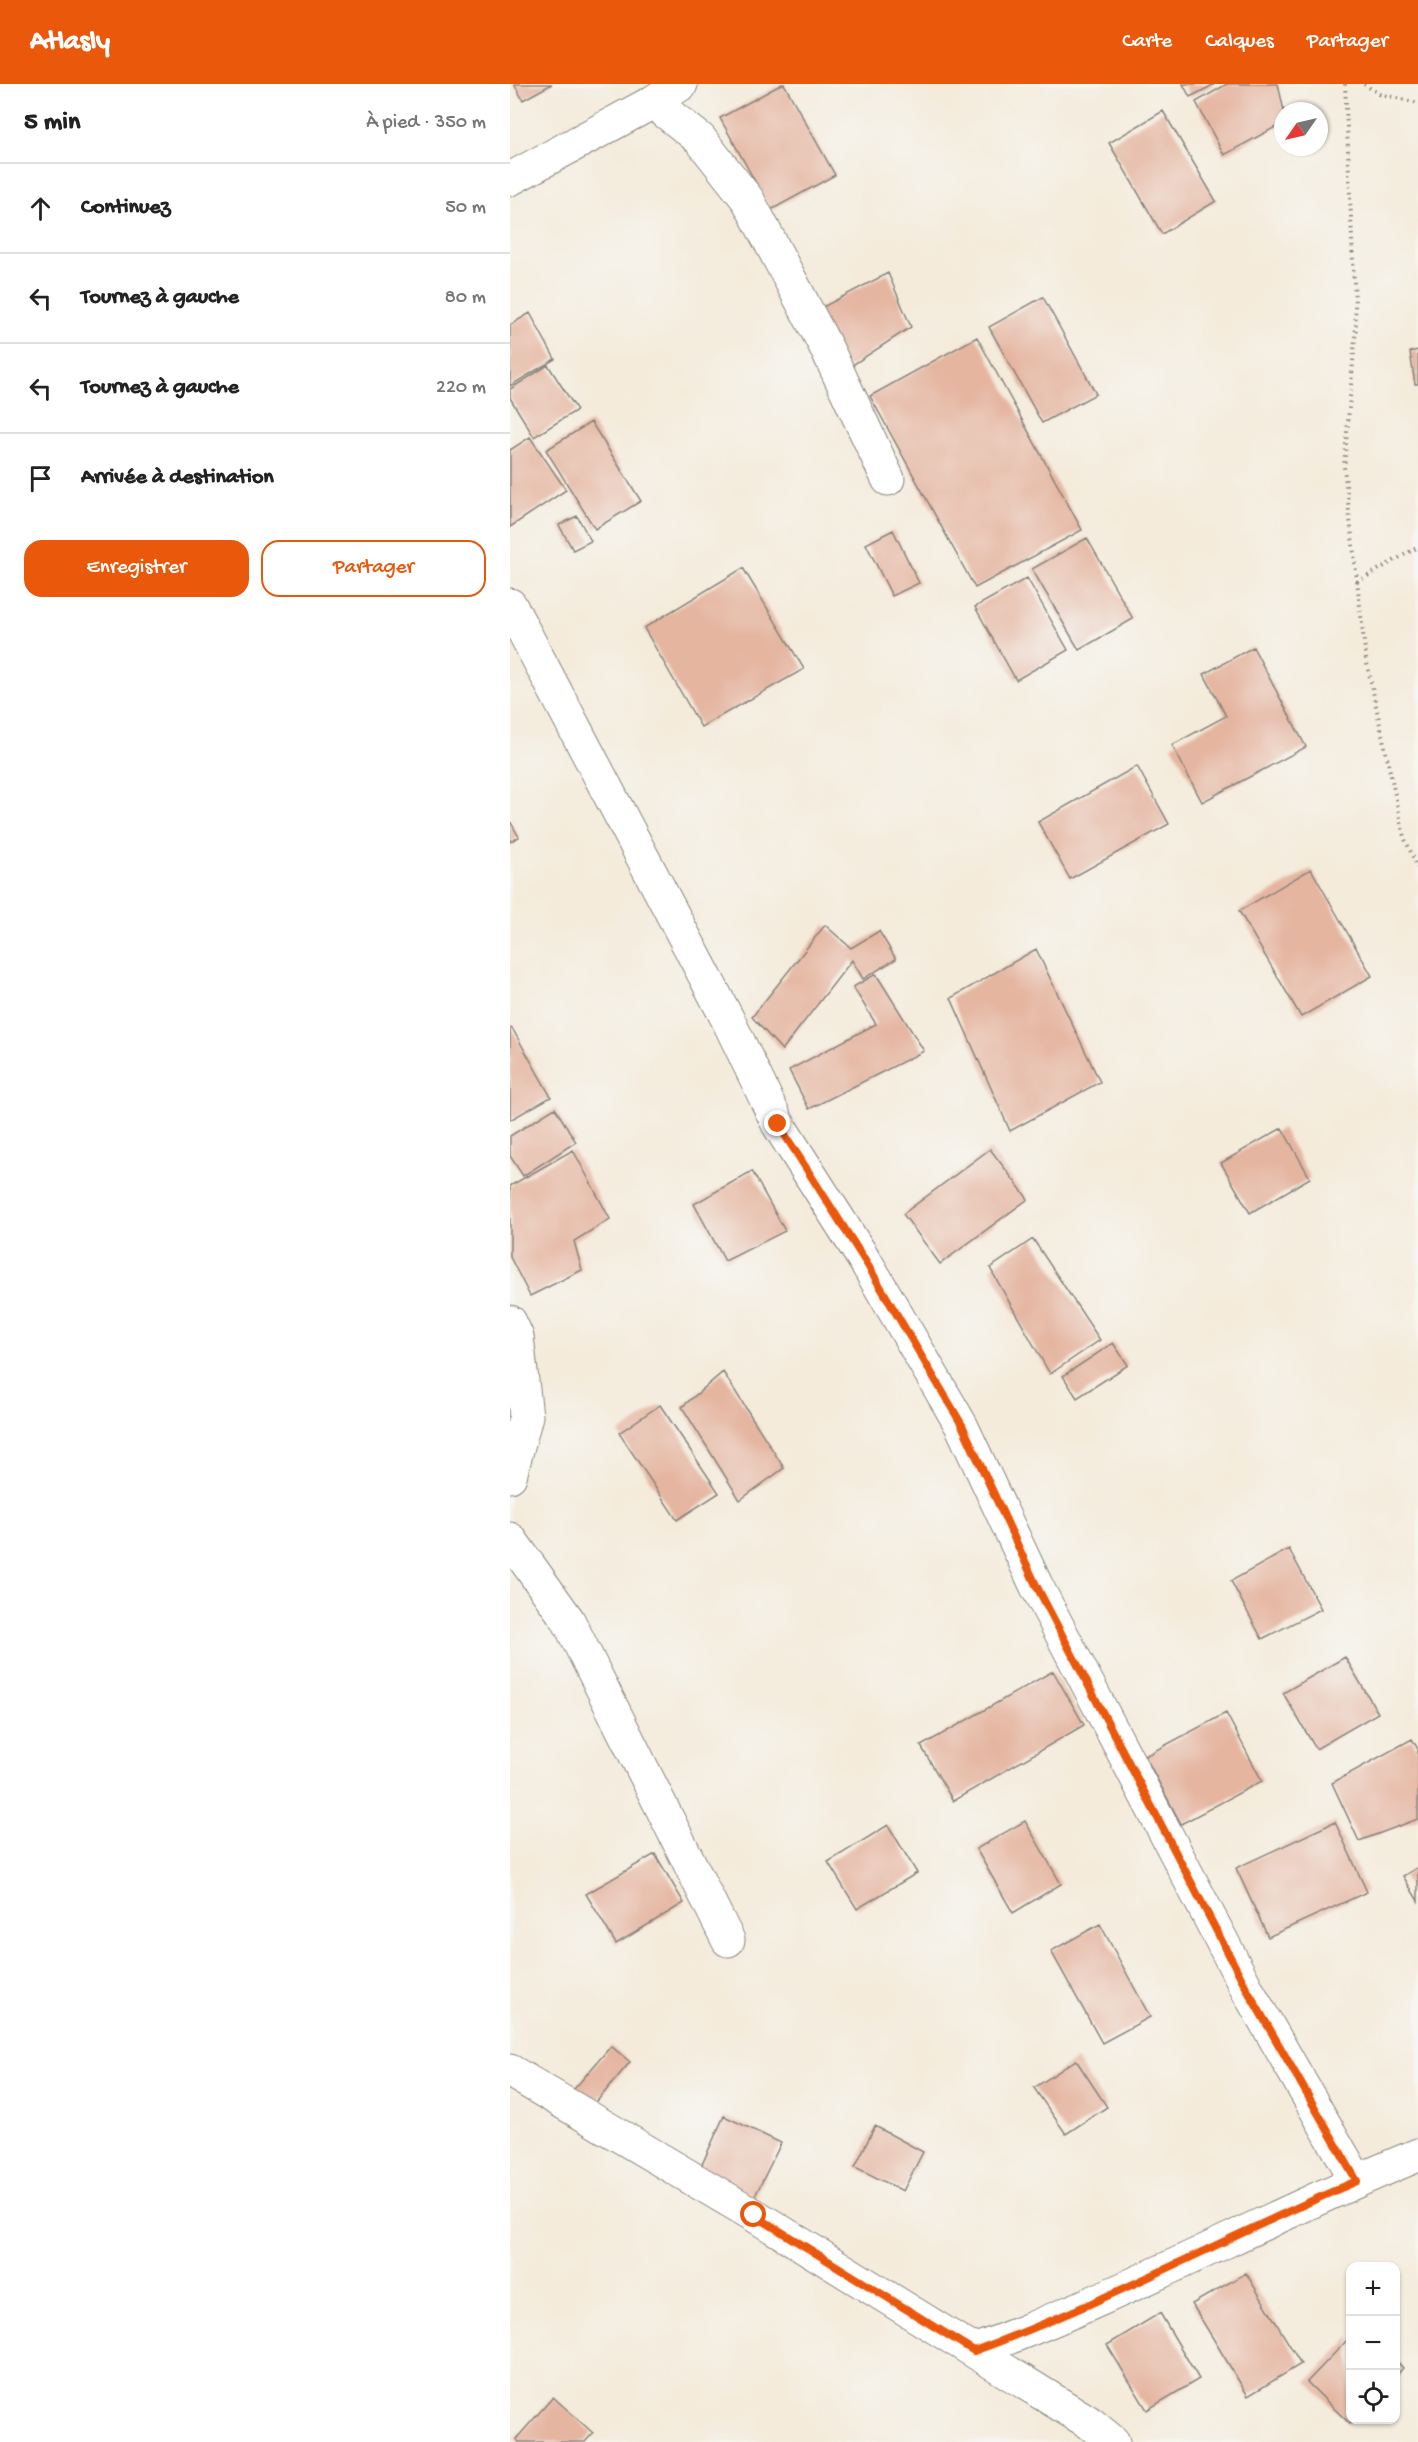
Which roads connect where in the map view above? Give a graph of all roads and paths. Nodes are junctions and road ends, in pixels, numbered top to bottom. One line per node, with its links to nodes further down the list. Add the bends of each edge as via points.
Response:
1 (681, 84): 4 (street)
2 (1345, 84): 9 (path, via 1356,327 1344,467)
3 (1364, 84): 5 (path, via 1379,94)
4 (653, 102): 6 (street); 7 (street, via 700,139 748,200 827,349)
5 (1418, 103)
6 (510, 179)
7 (888, 479)
8 (1418, 547): 9 (path)
9 (1357, 582): 11 (path, via 1366,659 1404,837)
10 (510, 605): 18 (street, via 728,1020 778,1124 962,1425 1036,1585 1238,1972)
11 (1418, 868)
12 (510, 1322): 13 (street, via 517,1337 526,1416)
13 (510, 1476)
14 (510, 1539): 15 (street, via 568,1620)
15 (728, 1940)
16 (510, 2071): 19 (street)
17 (1418, 2155): 18 (street)
18 (1357, 2181): 19 (street, via 1121,2292)
19 (974, 2351): 20 (street, via 1090,2423)
20 (1113, 2442)

